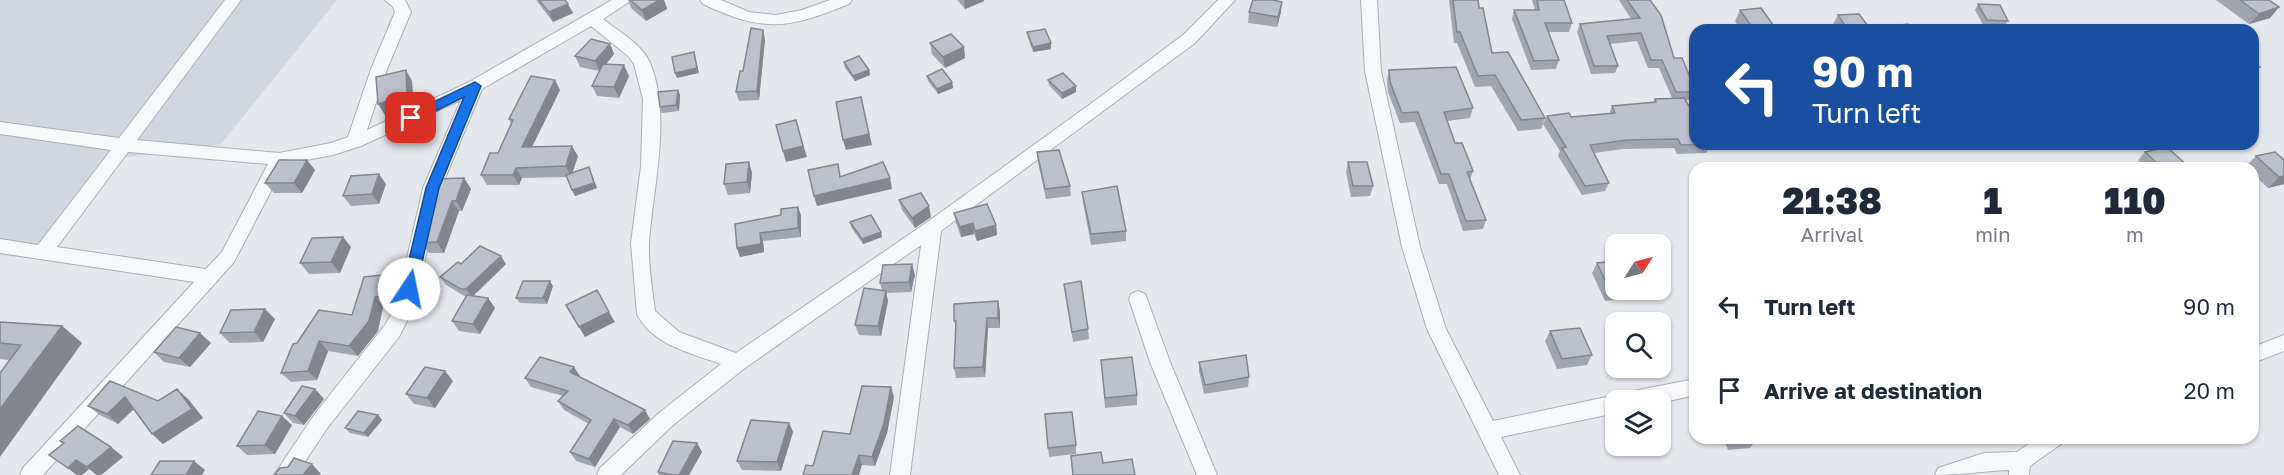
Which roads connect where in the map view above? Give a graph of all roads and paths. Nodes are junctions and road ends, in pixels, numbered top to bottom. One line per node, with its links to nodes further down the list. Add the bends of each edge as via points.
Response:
1 (233, 0): 12 (street)
2 (393, 0): 11 (street, via 403,12)
3 (624, 0): 8 (street)
4 (708, 0): 5 (street, via 754,20 804,17)
5 (844, 0)
6 (1227, 0): 14 (street, via 1189,39)
7 (1369, 0): 25 (street, via 1373,71 1411,248 1437,329)
8 (591, 18): 9 (street); 21 (street, via 634,52 642,63 651,99 650,166 640,243 646,314 672,338)
9 (475, 86): 11 (street); 29 (street, via 432,188 405,307 392,331)
10 (0, 128): 12 (street)
11 (355, 142): 13 (street)
12 (122, 145): 13 (street); 16 (street)
13 (279, 159): 17 (street, via 228,257)
14 (932, 228): 21 (street); 31 (street)
15 (0, 246): 16 (street)
16 (44, 252): 17 (street)
17 (210, 277): 28 (street)
18 (1138, 299): 32 (street)
19 (2284, 343): 20 (street)
20 (2259, 353)
21 (738, 362): 30 (street, via 666,419)
22 (1689, 388): 23 (street)
23 (1671, 392)
24 (1605, 406): 25 (street)
25 (1488, 431): 33 (street)
26 (2045, 444): 27 (street)
27 (2019, 468): 34 (street, via 1984,462)
28 (30, 475)
29 (284, 475)
30 (607, 475)
31 (900, 475)
32 (1207, 475)
33 (1510, 475)
34 (1945, 475)

